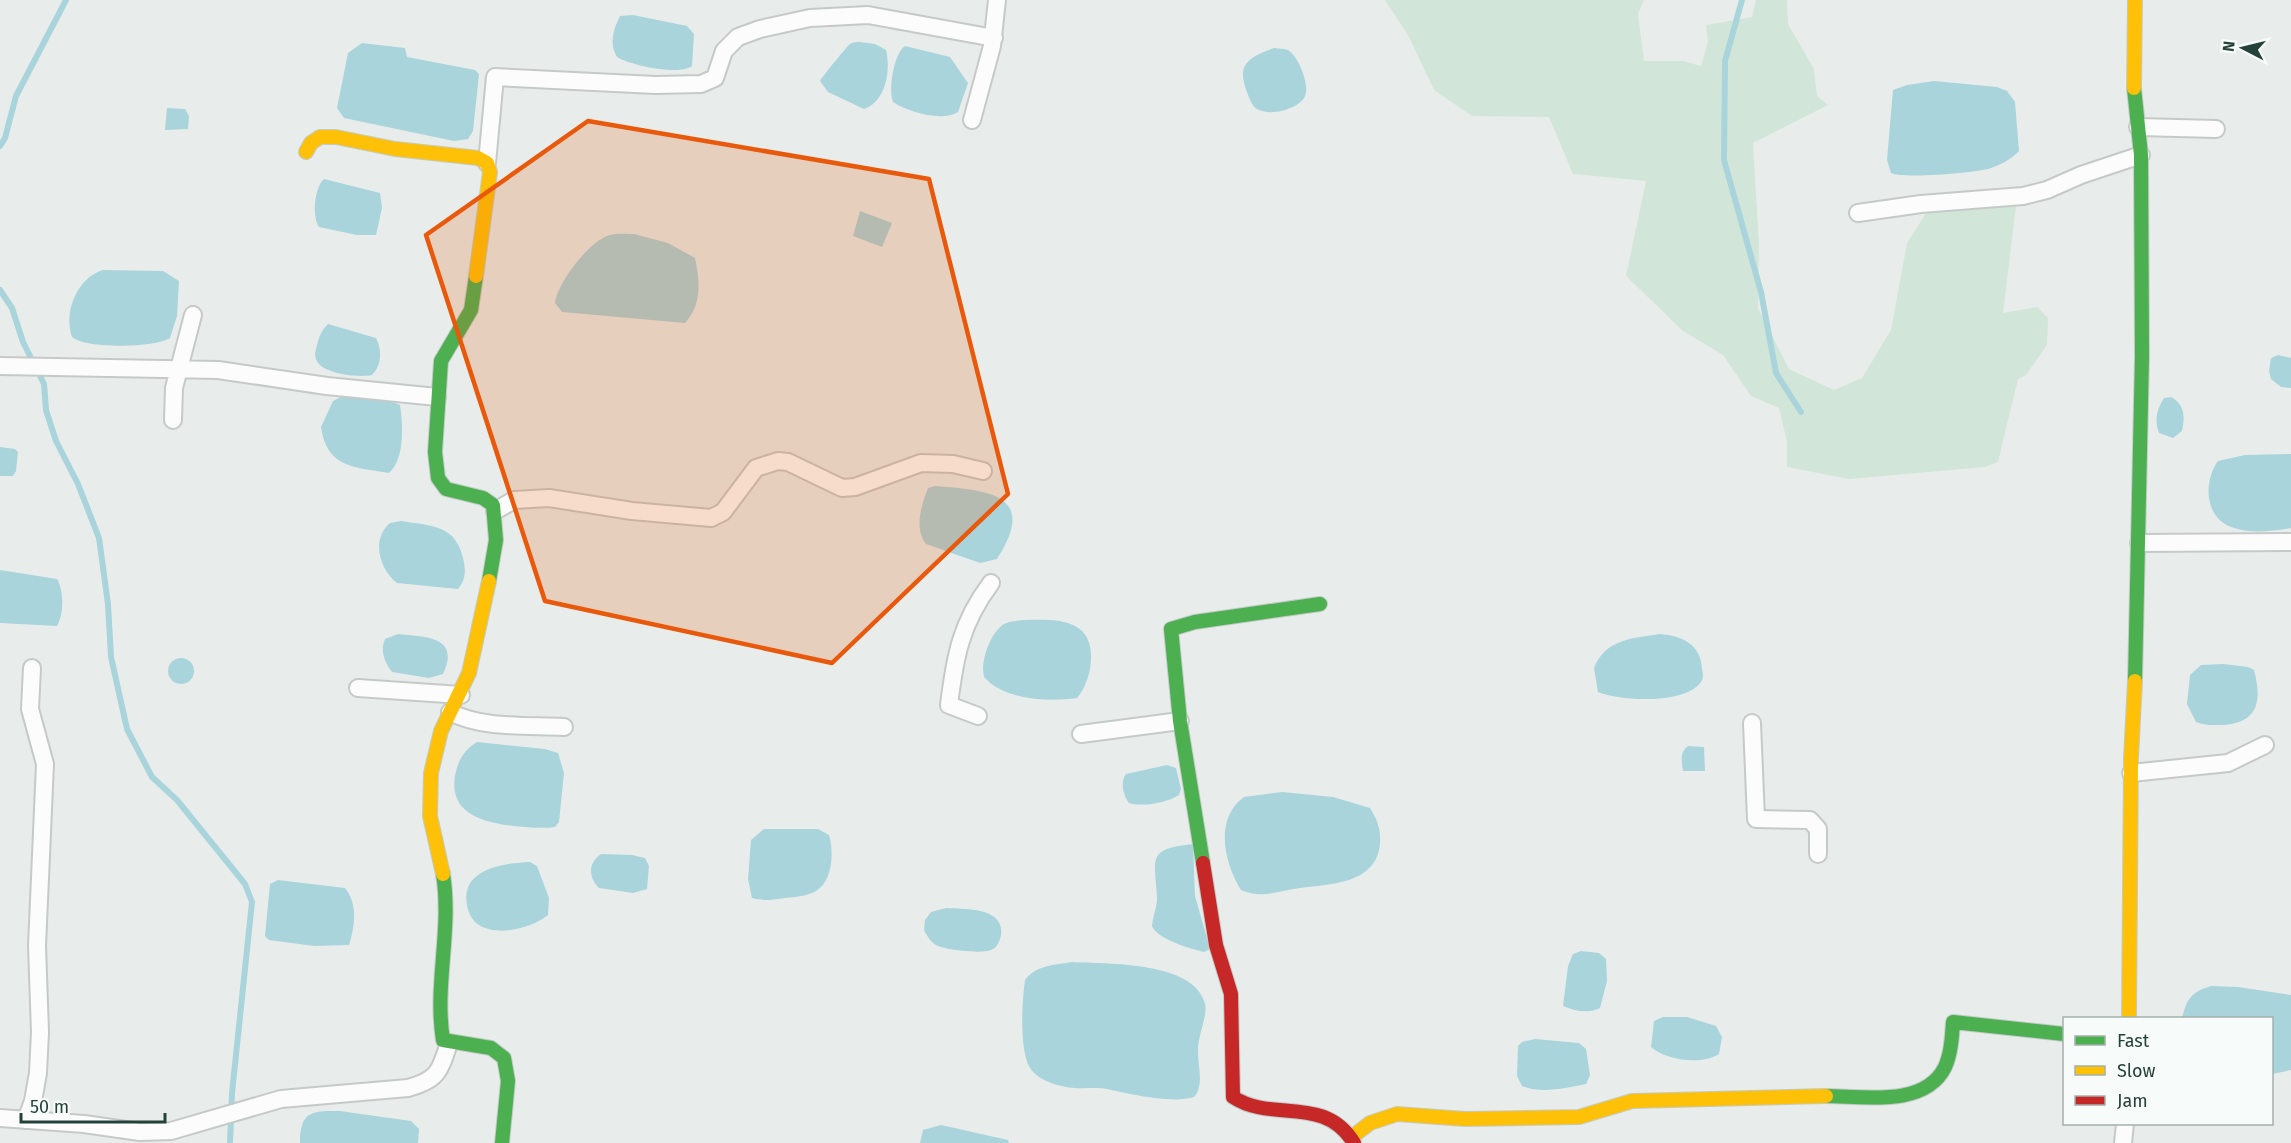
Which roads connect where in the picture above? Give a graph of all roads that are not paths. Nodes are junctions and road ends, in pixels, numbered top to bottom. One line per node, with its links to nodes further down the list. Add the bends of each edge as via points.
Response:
1 (997, 0): 3 (street)
2 (2135, 0): 5 (street, via 2133,82)
3 (994, 38): 4 (street); 9 (street, via 868,15 810,18 760,28 738,37 724,51 715,78 701,84 495,77)
4 (972, 120)
5 (2138, 127): 6 (street); 8 (street)
6 (2216, 129)
7 (306, 152): 9 (street, via 320,137 336,137 395,149 478,158)
8 (2141, 155): 10 (street, via 2023,196); 19 (street)
9 (487, 163): 14 (street, via 490,172 474,298 471,310 443,352)
10 (1858, 213)
11 (194, 315): 13 (street)
12 (7, 366): 13 (street)
13 (178, 370): 14 (street, via 238,372); 15 (street)
14 (437, 397): 17 (street, via 438,478 446,489 489,501)
15 (173, 420)
16 (983, 471): 17 (street, via 953,464 921,464 842,488 778,461 756,468 723,512 711,518 549,498 514,500)
17 (495, 512): 24 (street, via 492,570 477,644)
18 (2291, 542): 19 (street)
19 (2139, 543): 32 (street)
20 (991, 583): 26 (street, via 973,607 956,651 949,705)
21 (1320, 604): 27 (street, via 1171,629)
22 (32, 668): 38 (street, via 30,709 45,764 37,946 38,1073)
23 (358, 688): 24 (street)
24 (461, 695): 25 (street)
25 (450, 712): 29 (street, via 501,724); 36 (street, via 440,730 430,787 430,815 444,872 446,908 439,1008 443,1041)
26 (978, 716)
27 (1179, 721): 30 (street); 40 (street, via 1216,945 1231,994 1233,1097 1245,1105 1317,1113 1332,1119)
28 (1752, 723): 33 (street, via 1756,819 1809,820 1818,829)
29 (564, 727)
30 (1081, 734)
31 (2265, 745): 32 (street, via 2228,763)
32 (2131, 772): 34 (street)
33 (1818, 854)
34 (2129, 1017)
35 (2063, 1034): 40 (street, via 1953,1022 1949,1061 1938,1079 1905,1096 1632,1101 1579,1117 1526,1119 1397,1114 1370,1123)
36 (449, 1043): 38 (street, via 441,1068 433,1078 408,1088 281,1099 171,1131 140,1132); 41 (street, via 486,1046 504,1058 508,1081)
37 (0, 1118): 38 (street)
38 (26, 1120)
39 (2125, 1125): 42 (street)
40 (1353, 1140)
41 (502, 1143)
42 (2123, 1143)

